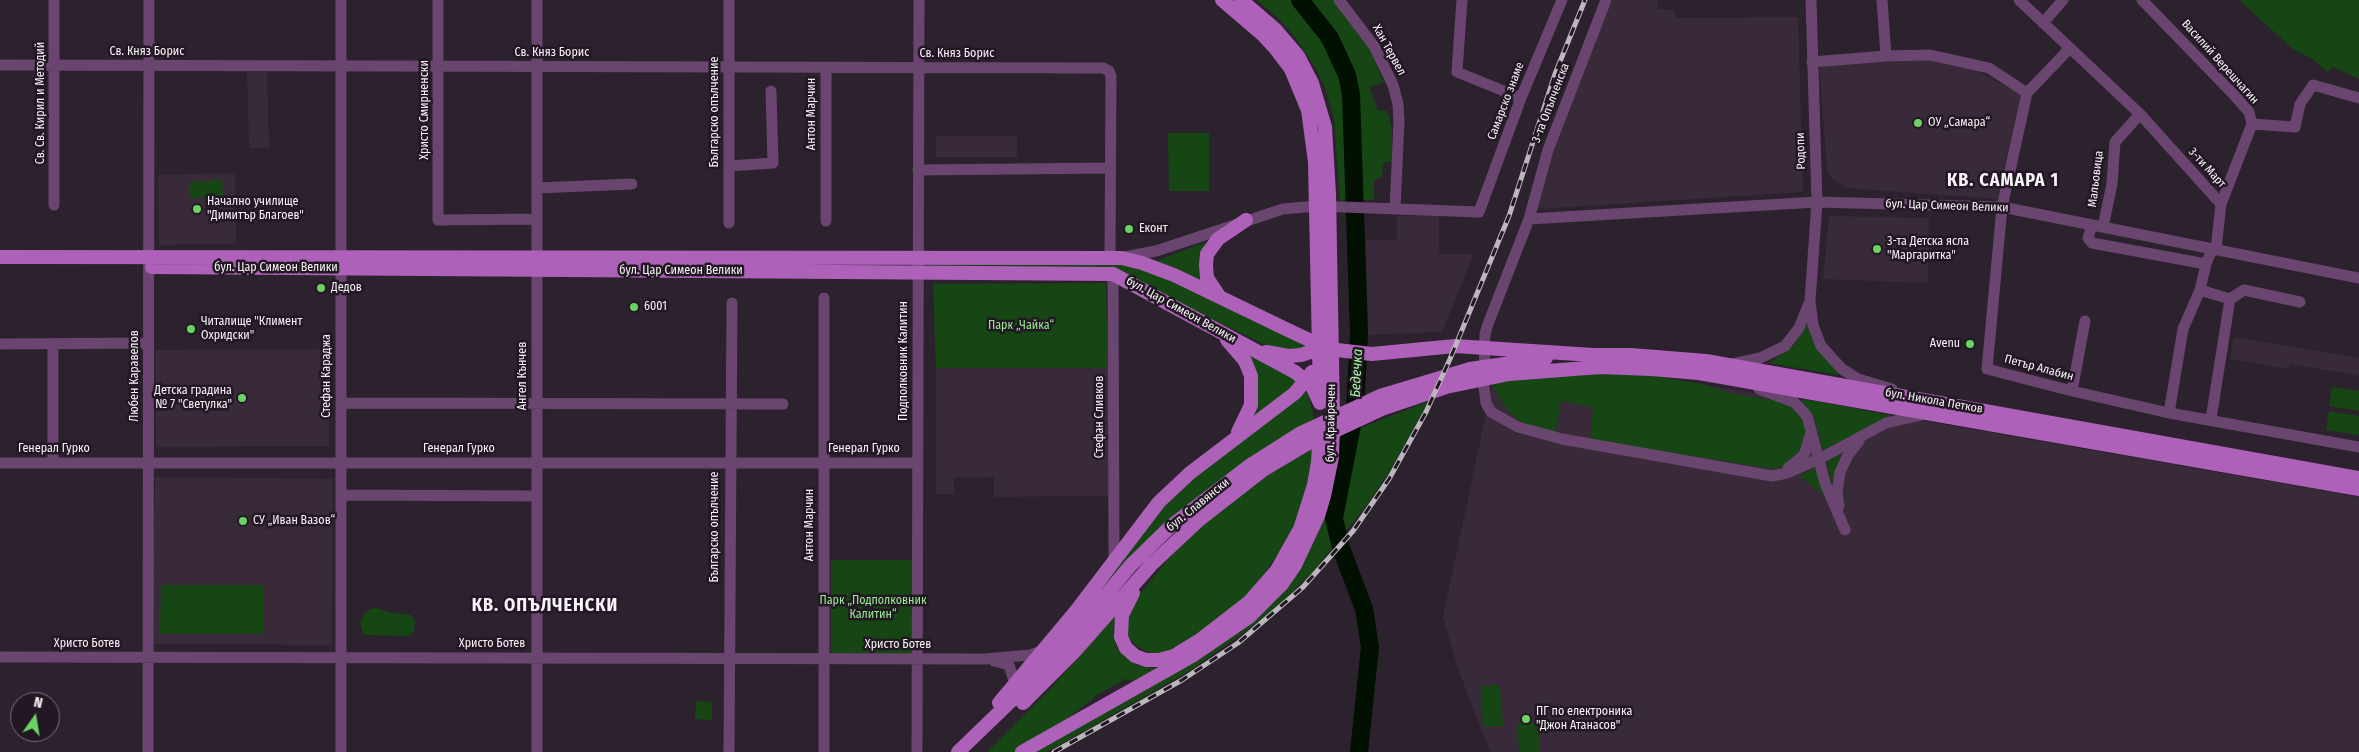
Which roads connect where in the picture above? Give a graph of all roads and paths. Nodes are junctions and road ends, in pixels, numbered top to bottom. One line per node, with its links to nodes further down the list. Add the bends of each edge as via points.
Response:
1 (54, 0): 24 (street, Св. Св. Кирил и Методий)
2 (149, 0): 25 (street, Любен Каравелов)
3 (341, 0): 26 (street, Стефан Караджа)
4 (438, 0): 27 (street, Христо Смирненски)
5 (537, 0): 28 (street, Ангел Кънчев)
6 (730, 0): 29 (street, Българско опълчение)
7 (919, 0): 31 (street, Подполковник Калитин)
8 (1222, 0): 46 (main road, бул. Крайречен, via 1269,41 1291,69 1312,124)
9 (1241, 0): 46 (main road, бул. Крайречен, via 1283,38 1298,56 1312,83 1325,127)
10 (1339, 0): 48 (street, Хан Тервел, via 1374,46 1398,104)
11 (1462, 0): 34 (street, via 1456,72)
12 (1562, 0): 34 (street, Самарско знаме)
13 (1606, 0): 51 (street, 3-та Опълченска, via 1548,150)
14 (1811, 0): 22 (street, Родопи)
15 (1882, 0): 21 (street)
16 (2019, 0): 19 (street, 3-ти Март)
17 (2063, 0): 19 (street)
18 (2142, 0): 37 (street, Василий Верешчагин, via 2234,95 2249,112)
19 (2043, 23): 20 (street, 3-ти Март)
20 (2070, 48): 33 (street); 36 (street, 3-ти Март)
21 (1886, 56): 22 (street); 33 (street, via 1930,55 1989,68)
22 (1812, 62): 43 (street, Родопи)
23 (0, 65): 24 (street, Св. Княз Борис)
24 (54, 66): 25 (street, Св. Княз Борис); 45 (street, Св. Св. Кирил и Методий)
25 (149, 66): 26 (street, Св. Княз Борис); 60 (street, Любен Каравелов)
26 (341, 66): 27 (street, Св. Княз Борис); 61 (street, Стефан Караджа)
27 (438, 66): 28 (street, Св. Княз Борис); 50 (street, Христо Смирненски, via 438,220)
28 (537, 66): 29 (street, Св. Княз Борис); 42 (street, Ангел Кънчев)
29 (729, 67): 30 (street, Св. Княз Борис); 38 (street, Българско опълчение)
30 (826, 67): 31 (street, Св. Княз Борис); 53 (street, Антон Марчин)
31 (919, 67): 39 (street, Св. Княз Борис, via 1103,68 1109,71); 40 (street, Подполковник Калитин)
32 (771, 91): 38 (street, via 773,163)
33 (2027, 93): 47 (street, Петър Алабин)
34 (1521, 98): 49 (street, Самарско знаме)
35 (2359, 98): 37 (street, via 2313,85 2300,104 2295,127)
36 (2140, 114): 44 (street, 3-ти Март); 55 (street, Мальовица, via 2115,142 2112,184)
37 (2252, 124): 44 (street)
38 (729, 166): 54 (street, Българско опълчение)
39 (1110, 168): 40 (street); 59 (street)
40 (918, 170): 58 (street, Подполковник Калитин)
41 (632, 184): 42 (street)
42 (537, 188): 50 (street, Ангел Кънчев)
43 (1817, 202): 47 (street, бул. Цар Симеон Велики); 51 (street, бул. Цар Симеон Велики); 73 (street, Родопи)
44 (2221, 204): 56 (street, 3-ти Март)
45 (54, 205)
46 (1322, 207): 48 (street, бул. Цар Симеон Велики); 52 (street, бул. Цар Симеон Велики, via 1283,209); 78 (main road, бул. Крайречен); 83 (main road, бул. Крайречен)
47 (2002, 207): 55 (street, бул. Цар Симеон Велики); 87 (street, Петър Алабин, via 1987,369)
48 (1395, 209): 49 (street, бул. Цар Симеон Велики)
49 (1479, 212)
50 (537, 219): 62 (street, Ангел Кънчев)
51 (1529, 219): 109 (street, 3-та Опълченска, via 1485,334 1484,387 1491,412 1518,427 1562,439)
52 (1246, 220): 59 (street, бул. Цар Симеон Велики, via 1156,251); 72 (main road, via 1218,239 1207,254 1208,278)
53 (826, 221)
54 (729, 223)
55 (2097, 226): 56 (street, бул. Цар Симеон Велики); 64 (street, via 2088,238 2092,242)
56 (2216, 249): 64 (street, 3-ти Март); 68 (street, бул. Цар Симеон Велики)
57 (0, 257): 60 (main road, бул. Цар Симеон Велики)
58 (918, 258): 59 (main road, бул. Цар Симеон Велики); 63 (main road, бул. Цар Симеон Велики); 66 (street, Подполковник Калитин)
59 (1113, 258): 72 (main road, бул. Цар Симеон Велики, via 1151,266)
60 (148, 262): 61 (main road, бул. Цар Симеон Велики); 65 (main road, бул. Цар Симеон Велики); 79 (street, Любен Каравелов)
61 (341, 263): 62 (main road, бул. Цар Симеон Велики); 88 (street, Стефан Караджа)
62 (537, 264): 63 (main road, бул. Цар Симеон Велики); 92 (street, Ангел Кънчев)
63 (726, 264): 66 (main road, бул. Цар Симеон Велики)
64 (2206, 264): 69 (street, 3-ти Март)
65 (0, 266)
66 (918, 272): 67 (main road, бул. Цар Симеон Велики); 101 (street, Подполковник Калитин)
67 (1113, 274): 77 (main road, бул. Цар Симеон Велики); 115 (street, Стефан Сливков)
68 (2359, 278)
69 (2200, 290): 71 (street); 94 (street, 3-ти Март, via 2183,329)
70 (824, 298): 108 (street, Антон Марчин)
71 (2230, 298): 75 (street, via 2244,290); 95 (street)
72 (1222, 299): 84 (main road, бул. Цар Симеон Велики, via 1320,345 1355,353 1396,353 1454,346)
73 (1810, 301): 85 (street, Родопи, via 1799,328 1785,346); 93 (street, Родопи, via 1818,340 1842,369 1858,379)
74 (732, 302): 90 (street, Българско опълчение)
75 (2300, 302)
76 (2086, 321): 87 (street)
77 (1216, 329): 82 (main road, бул. Цар Симеон Велики); 98 (main road, via 1237,350 1251,376 1251,405)
78 (1331, 334): 83 (main road); 134 (main road, бул. Крайречен, via 1333,440 1328,480 1308,539 1282,584 1249,617 1192,656)
79 (148, 343): 81 (street); 104 (street, Любен Каравелов)
80 (0, 344): 81 (street)
81 (53, 344): 103 (street)
82 (1247, 347): 83 (main road, via 1289,356); 86 (main road, бул. Цар Симеон Велики)
83 (1319, 355): 86 (main road); 89 (main road, бул. Крайречен)
84 (1508, 362): 85 (main road, бул. Никола Петков, via 1576,368); 85 (main road, бул. Никола Петков, via 1593,355 1667,357); 114 (main road, бул. Славянски, via 1437,378 1343,412 1301,433 1249,466)
85 (1728, 371): 93 (main road, бул. Никола Петков); 96 (street, via 1794,402 1804,411)
86 (1307, 380): 89 (main road, бул. Цар Симеон Велики); 98 (main road, via 1295,393)
87 (2072, 392): 94 (street, Петър Алабин)
88 (341, 403): 92 (street); 105 (street, Стефан Караджа)
89 (1320, 403): 116 (main road, бул. Крайречен, via 1320,450 1311,497 1300,529 1277,570 1234,615 1174,656 1159,660 1146,660 1130,652 1121,637 1120,626 1127,603)
90 (730, 404): 91 (street); 92 (street); 107 (street, Българско опълчение)
91 (784, 404)
92 (537, 405): 106 (street, Ангел Кънчев)
93 (1930, 407): 97 (street); 110 (main road, бул. Никола Петков); 111 (main road, бул. Никола Петков)
94 (2169, 413): 95 (street, Петър Алабин)
95 (2211, 419): 99 (street, Петър Алабин)
96 (1811, 429): 100 (street); 109 (street, via 1809,445 1801,459 1780,471)
97 (1865, 434): 100 (street); 100 (street, via 1848,455 1838,482 1838,504 1845,530)
98 (1235, 437): 115 (main road, via 1159,502)
99 (2359, 447)
100 (1819, 459): 109 (street, via 1783,475)
101 (918, 462): 108 (street, Генерал Гурко); 124 (street, Подполковник Калитин)
102 (0, 463): 103 (street, Генерал Гурко)
103 (53, 463): 104 (street, Генерал Гурко)
104 (148, 463): 105 (street, Генерал Гурко); 119 (street, Любен Каравелов)
105 (341, 463): 106 (street, Генерал Гурко); 112 (street, Стефан Караджа)
106 (537, 463): 107 (street, Генерал Гурко); 113 (street, Ангел Кънчев)
107 (729, 463): 108 (street, Генерал Гурко); 122 (street, Българско опълчение)
108 (824, 463): 123 (street, Антон Марчин)
109 (1757, 474)
110 (2359, 478)
111 (2359, 489)
112 (341, 495): 113 (street); 120 (street, Стефан Караджа)
113 (537, 496): 121 (street, Ангел Кънчев)
114 (1194, 516): 116 (main road, бул. Славянски); 127 (main road, бул. Славянски, via 1131,565 1042,671)
115 (1114, 559): 117 (main road)
116 (1151, 565): 127 (main road, бул. Славянски, via 1049,678)
117 (1042, 651): 125 (street, Христо Ботев); 126 (main road)
118 (0, 657): 119 (street, Христо Ботев)
119 (148, 657): 120 (street, Христо Ботев); 128 (street, Любен Каравелов)
120 (340, 658): 121 (street, Христо Ботев); 129 (street, Стефан Караджа)
121 (537, 658): 122 (street, Христо Ботев); 130 (street, Ангел Кънчев)
122 (728, 659): 123 (street, Христо Ботев); 131 (street, Българско опълчение)
123 (824, 659): 124 (street, Христо Ботев); 132 (street, Антон Марчин)
124 (917, 659): 125 (street, Христо Ботев); 133 (street, Подполковник Калитин)
125 (985, 659): 126 (street, Христо Ботев, via 1009,666)
126 (1014, 684): 127 (main road)
127 (964, 751)
128 (148, 752)
129 (340, 752)
130 (537, 752)
131 (729, 752)
132 (824, 752)
133 (917, 752)
134 (1022, 752)

